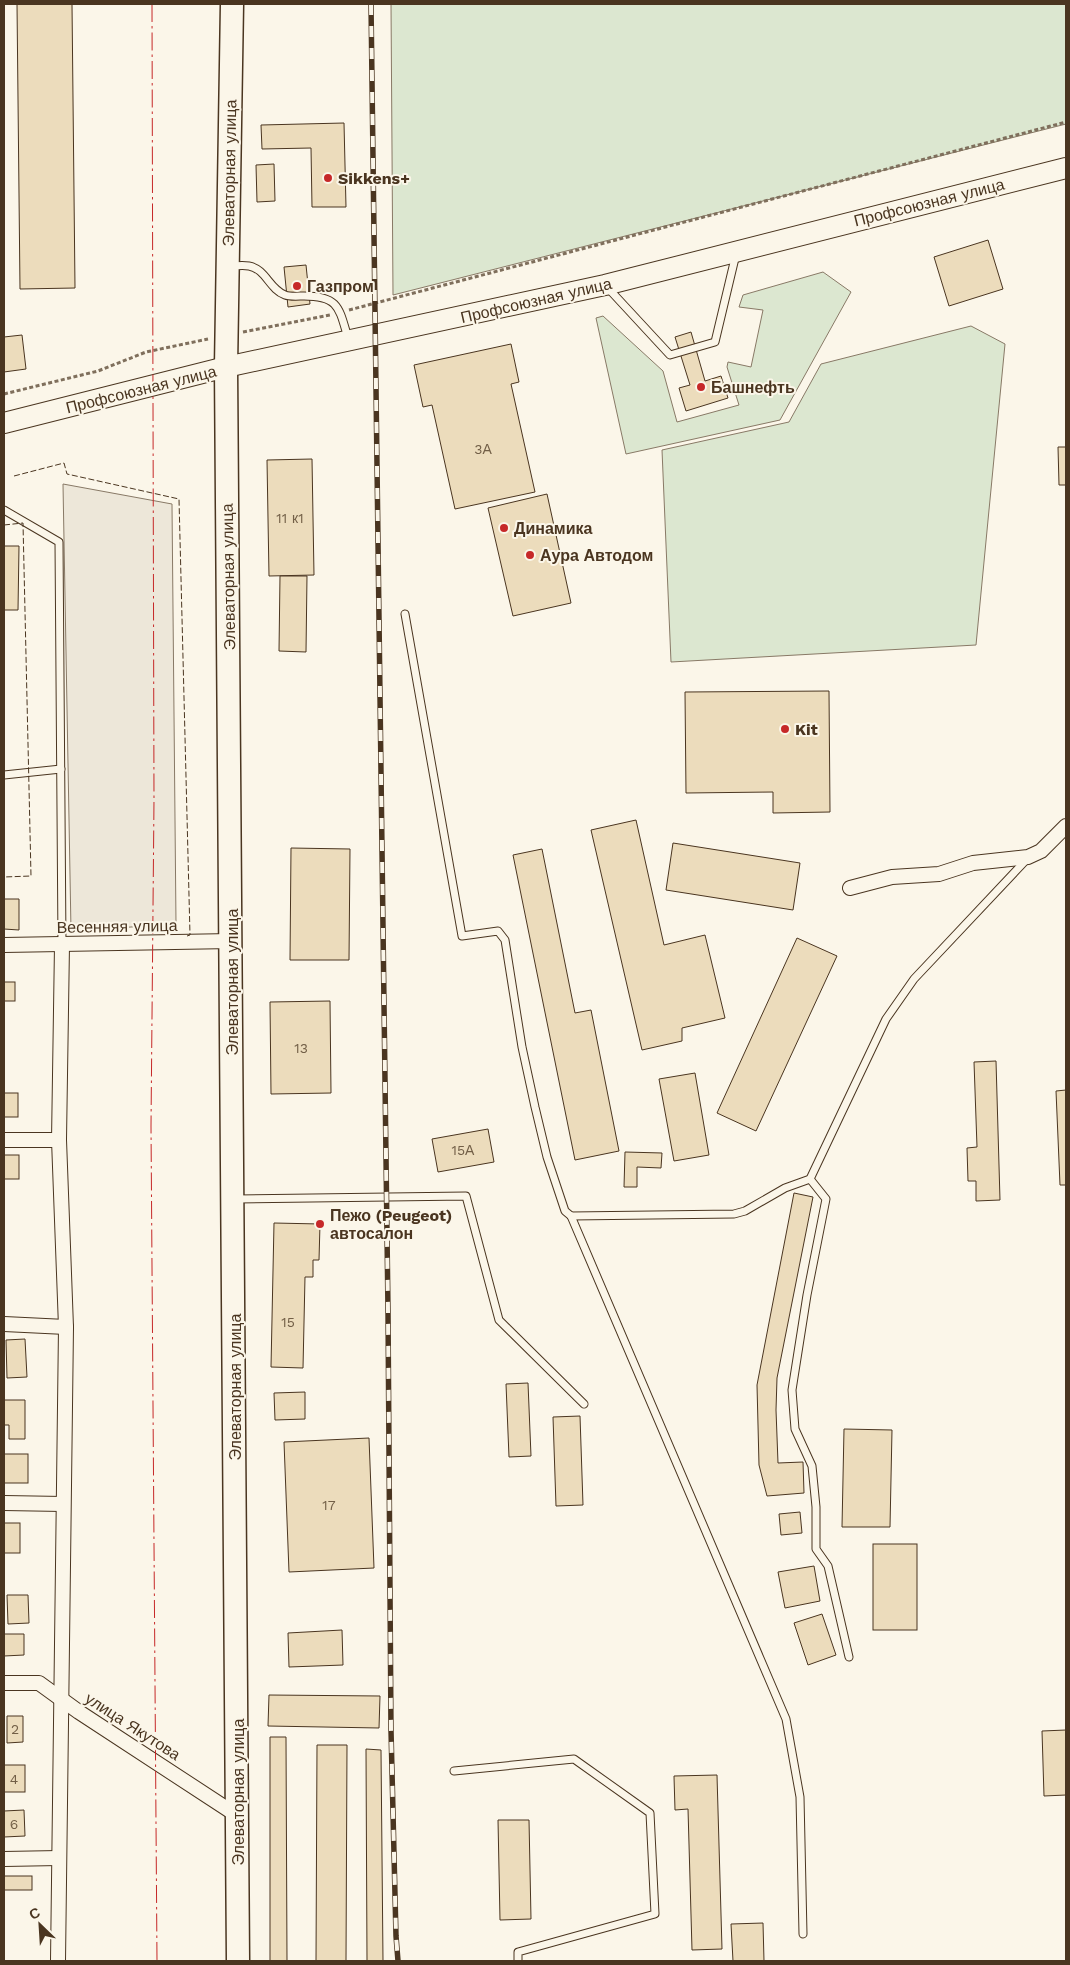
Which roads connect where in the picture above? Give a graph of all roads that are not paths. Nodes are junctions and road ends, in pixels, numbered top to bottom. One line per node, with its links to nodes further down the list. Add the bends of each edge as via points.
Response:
1 (232, 4): 4 (main road, Элеваторная улица)
2 (1066, 168): 3 (main road, Профсоюзная улица)
3 (736, 251): 5 (main road, Профсоюзная улица); 5 (lane, via 715,342 670,355)
4 (227, 266): 6 (lane, via 249,266 262,272 285,296 320,296 335,304); 7 (main road, Элеваторная улица)
5 (605, 285): 6 (main road, Профсоюзная улица)
6 (349, 341): 7 (main road, Профсоюзная улица)
7 (226, 367): 8 (main road, Профсоюзная улица); 16 (main road, Элеваторная улица)
8 (4, 423)
9 (4, 510): 11 (lane, via 59,542)
10 (405, 614): 23 (lane, via 462,936 498,930 505,940 522,1047 546,1157 565,1211)
11 (61, 769): 12 (lane); 17 (lane)
12 (4, 775)
13 (1066, 826): 14 (street, via 1041,851)
14 (1028, 857): 15 (street, via 973,863 939,874 892,877); 21 (lane, via 914,979 886,1019)
15 (850, 888)
16 (232, 941): 17 (street, Весенняя улица); 22 (main road, Элеваторная улица)
17 (62, 944): 18 (street, Весенняя улица); 20 (street)
18 (4, 945)
19 (4, 1140): 20 (street)
20 (59, 1140): 25 (street)
21 (810, 1180): 23 (lane, via 785,1188 734,1214); 29 (lane, via 826,1198 792,1390 795,1429 812,1466 816,1549 828,1566)
22 (234, 1199): 26 (lane, via 466,1196 499,1320); 33 (main road, Элеваторная улица)
23 (571, 1216): 36 (lane, via 786,1719 800,1797)
24 (4, 1324): 25 (street)
25 (66, 1327): 28 (street)
26 (584, 1404)
27 (4, 1503): 28 (street)
28 (64, 1504): 31 (street)
29 (849, 1657)
30 (4, 1683): 31 (street, улица Якутова, via 39,1683)
31 (60, 1699): 33 (street, улица Якутова); 34 (street)
32 (454, 1771): 39 (lane, via 574,1759 650,1813 656,1914 518,1952)
33 (238, 1816): 38 (main road, Элеваторная улица)
34 (59, 1858): 35 (street); 37 (street)
35 (4, 1859)
36 (802, 1934)
37 (58, 1961)
38 (238, 1961)
39 (518, 1961)

